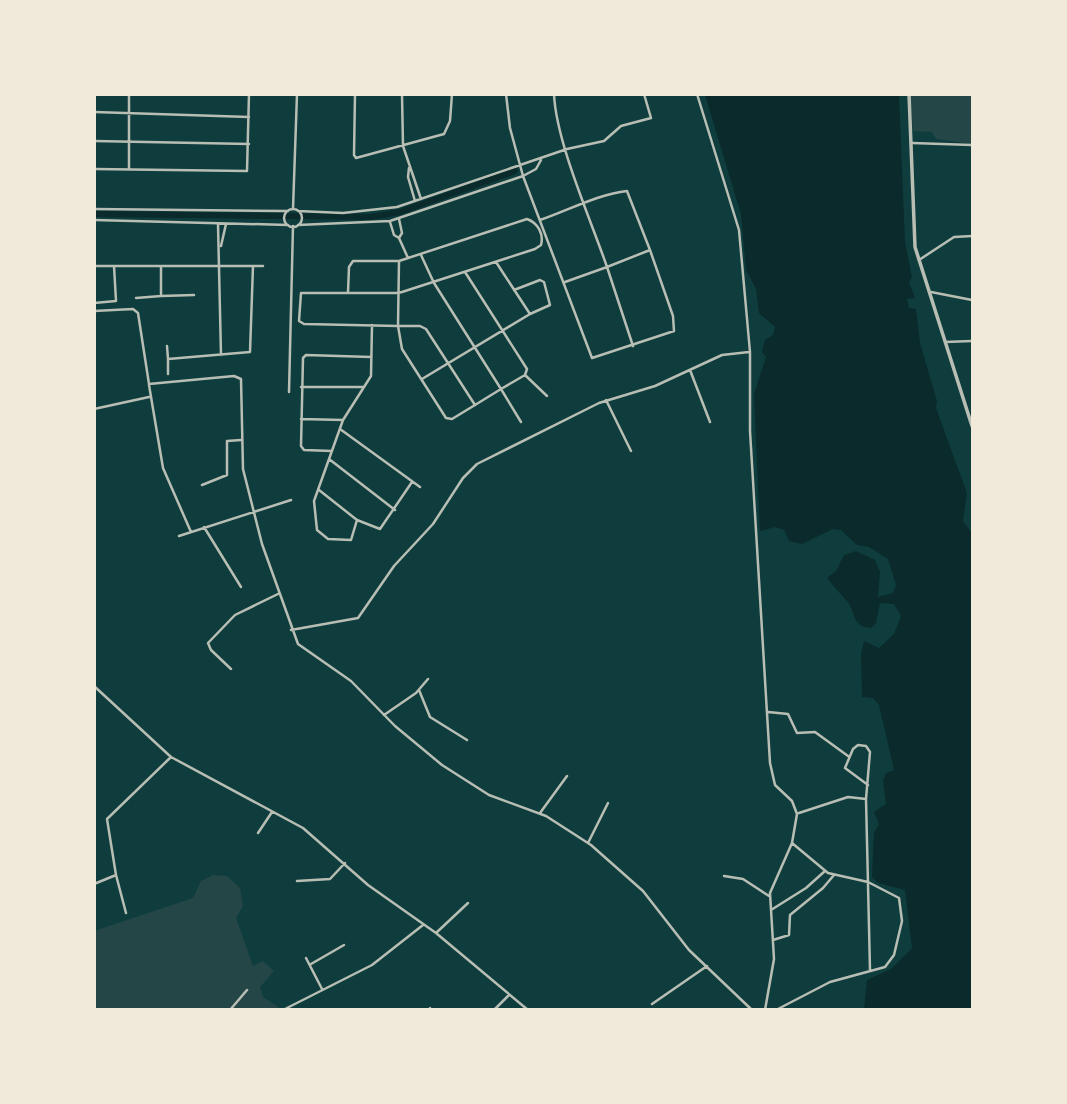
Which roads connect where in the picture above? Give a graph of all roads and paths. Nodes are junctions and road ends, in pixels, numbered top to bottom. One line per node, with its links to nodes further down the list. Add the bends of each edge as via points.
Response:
1 (129, 94): 13 (street)
2 (249, 94): 14 (street)
3 (297, 94): 32 (street)
4 (355, 94): 20 (street, via 355,158)
5 (402, 94): 20 (street)
6 (452, 94): 20 (street, via 444,134)
7 (506, 94): 23 (street)
8 (554, 94): 21 (street)
9 (644, 94): 21 (street, via 651,118 621,126 604,141)
10 (696, 94): 82 (street, via 737,222)
11 (909, 94): 17 (street)
12 (94, 112): 13 (street)
13 (129, 113): 14 (street); 16 (street)
14 (248, 117): 18 (street)
15 (94, 141): 16 (street)
16 (129, 142): 18 (street); 26 (street)
17 (912, 142): 19 (street); 51 (street)
18 (249, 144): 26 (street, via 248,170)
19 (972, 145)
20 (403, 146): 24 (street)
21 (567, 149): 22 (street); 30 (street)
22 (541, 160): 23 (street); 27 (street)
23 (521, 166): 27 (street); 28 (street)
24 (409, 168): 28 (street); 29 (street)
25 (94, 169): 26 (street)
26 (129, 170)
27 (523, 176): 35 (street); 37 (street)
28 (421, 199): 29 (street)
29 (415, 201): 34 (street, via 370,211)
30 (585, 204): 37 (street); 47 (street, via 629,192); 59 (street)
31 (94, 209): 33 (street)
32 (293, 209): 33 (street); 34 (street)
33 (287, 212): 41 (street)
34 (299, 212): 42 (street)
35 (399, 219): 38 (street); 45 (street)
36 (94, 220): 39 (street)
37 (540, 220): 61 (street)
38 (390, 221): 42 (street); 45 (street)
39 (218, 224): 40 (street); 46 (street)
40 (226, 224): 41 (street); 46 (street)
41 (287, 224): 43 (street)
42 (299, 224): 43 (street)
43 (293, 226): 95 (street)
44 (972, 236): 51 (street, via 954,237)
45 (399, 238): 49 (street)
46 (221, 246): 56 (street)
47 (650, 250): 59 (street); 80 (street, via 674,331)
48 (421, 255): 49 (street); 52 (street, via 517,221 535,223 542,238 539,247); 62 (street)
49 (408, 258): 50 (street)
50 (400, 261): 64 (street, via 353,261); 66 (street)
51 (919, 261): 65 (street)
52 (496, 262): 60 (street); 63 (street)
53 (161, 265): 55 (street); 56 (street); 68 (street)
54 (94, 266): 55 (street)
55 (114, 266): 71 (street, via 116,300)
56 (222, 266): 57 (street); 83 (street)
57 (253, 266): 58 (street); 83 (street, via 252,348 244,355)
58 (262, 266)
59 (607, 267): 61 (street); 80 (street)
60 (465, 272): 62 (street); 76 (street)
61 (565, 282): 80 (street, via 591,357)
62 (434, 283): 66 (street); 81 (street)
63 (514, 289): 73 (street); 73 (street, via 544,282 550,305)
64 (348, 292): 66 (street); 74 (street, via 301,293 299,321)
65 (931, 292): 70 (street); 78 (street)
66 (398, 293): 75 (street)
67 (194, 295): 68 (street)
68 (161, 296): 69 (street)
69 (136, 298)
70 (972, 299)
71 (94, 303)
72 (94, 311): 91 (street, via 133,309 138,313)
73 (530, 314): 76 (street)
74 (372, 325): 75 (street); 84 (street)
75 (398, 326): 86 (street, via 424,327); 90 (street, via 399,344)
76 (502, 329): 81 (street); 89 (street, via 527,369)
77 (972, 341): 78 (street)
78 (945, 342): 105 (street)
79 (167, 346): 85 (street)
80 (633, 346)
81 (475, 347): 86 (street); 94 (street)
82 (750, 352): 87 (street, via 722,355); 129 (street)
83 (221, 355): 85 (street)
84 (371, 357): 92 (street, via 304,356); 93 (street, via 371,376)
85 (168, 359): 88 (street)
86 (449, 363): 90 (street); 99 (street)
87 (691, 370): 98 (street); 104 (street)
88 (168, 374)
89 (525, 374): 94 (street); 96 (street)
90 (422, 379): 99 (street, via 448,419)
91 (149, 384): 97 (street); 107 (street, via 237,376 242,385)
92 (301, 387): 93 (street); 101 (street)
93 (364, 387): 102 (street)
94 (501, 389): 99 (street); 103 (street)
95 (289, 393)
96 (547, 396)
97 (149, 397): 100 (street); 120 (street, via 164,473)
98 (607, 400): 108 (street); 124 (street, via 471,469 358,618)
99 (475, 405)
100 (94, 409)
101 (300, 419): 102 (street); 109 (street, via 302,448)
102 (343, 420): 106 (street)
103 (521, 422)
104 (710, 422)
105 (972, 426)
106 (340, 429): 109 (street); 111 (street)
107 (241, 440): 112 (street, via 227,441 226,474); 117 (street)
108 (631, 451)
109 (332, 452): 110 (street)
110 (329, 459): 114 (street); 116 (street)
111 (412, 482): 113 (street); 116 (street)
112 (202, 485)
113 (420, 487)
114 (318, 490): 118 (street); 118 (street, via 313,506 320,534 348,541)
115 (291, 500): 117 (street)
116 (395, 510): 118 (street, via 380,529)
117 (254, 512): 119 (street); 123 (street)
118 (357, 520)
119 (204, 527): 120 (street); 122 (street)
120 (191, 532): 121 (street)
121 (179, 536)
122 (242, 587)
123 (278, 594): 124 (street); 125 (street, via 235,615 208,642)
124 (291, 630): 130 (street, via 302,648 351,681)
125 (231, 669)
126 (428, 678): 128 (street)
127 (94, 686): 133 (street)
128 (419, 690): 130 (street); 131 (street, via 430,717)
129 (768, 712): 132 (street, via 788,714 797,733 815,732); 140 (street, via 773,778 795,804)
130 (384, 715): 139 (street, via 478,789)
131 (467, 740)
132 (849, 756): 135 (street, via 845,770); 135 (street, via 858,745 869,750)
133 (171, 757): 138 (street); 146 (street, via 107,819)
134 (567, 776): 139 (street)
135 (867, 785): 136 (street)
136 (866, 799): 140 (street, via 848,797); 150 (street)
137 (608, 803): 142 (street)
138 (272, 812): 141 (street); 144 (street, via 303,828)
139 (539, 814): 142 (street)
140 (797, 814): 143 (street)
141 (258, 833)
142 (588, 843): 162 (street, via 643,891)
143 (792, 843): 145 (street); 152 (street)
144 (345, 863): 149 (street, via 330,879); 156 (street)
145 (825, 870): 147 (street); 154 (street)
146 (116, 875): 151 (street); 155 (street)
147 (834, 875): 150 (street); 158 (street, via 790,915 789,935)
148 (724, 876): 152 (street, via 743,879)
149 (297, 881)
150 (867, 882): 163 (street); 163 (street, via 899,898 902,921 894,955 886,967)
151 (94, 884)
152 (769, 896): 154 (street)
153 (468, 903): 157 (street)
154 (771, 910): 158 (street)
155 (126, 913)
156 (423, 925): 157 (street); 165 (street, via 379,960)
157 (436, 933): 166 (street)
158 (773, 940): 173 (street)
159 (344, 945): 161 (street)
160 (306, 958): 161 (street)
161 (311, 964): 165 (street)
162 (706, 966): 167 (street); 172 (street)
163 (870, 972): 174 (street, via 830,982)
164 (247, 990): 168 (street)
165 (322, 990): 169 (street)
166 (510, 994): 170 (street); 171 (street)
167 (652, 1004)
168 (230, 1010)
169 (283, 1010)
170 (494, 1010)
171 (528, 1010)
172 (752, 1010)
173 (765, 1010)
174 (776, 1010)

